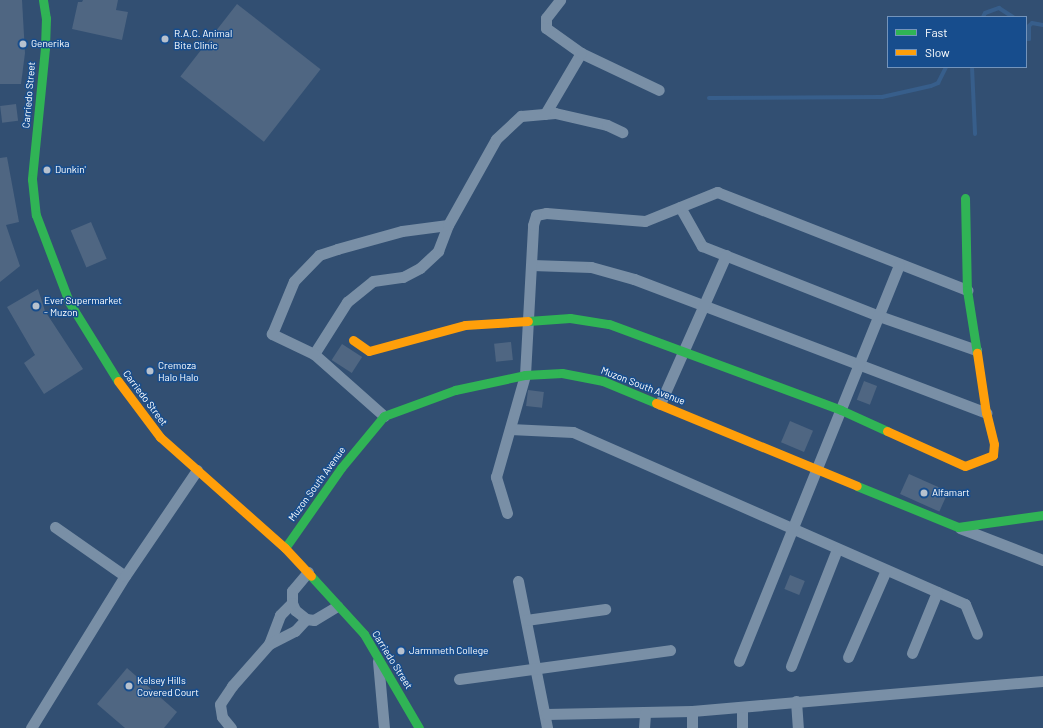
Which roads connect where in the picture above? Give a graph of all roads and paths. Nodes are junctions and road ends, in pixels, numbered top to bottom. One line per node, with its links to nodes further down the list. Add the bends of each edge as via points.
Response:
1 (43, 0): 29 (street, Carriedo Street, via 45,36 32,179 36,215 46,247 69,302 127,396 160,437)
2 (560, 0): 3 (street, via 546,18 546,28)
3 (581, 53): 4 (street); 5 (street)
4 (659, 90)
5 (545, 114): 6 (street, via 555,113 606,125); 9 (street, via 521,116 496,139)
6 (622, 132)
7 (965, 198): 13 (street)
8 (680, 207): 10 (street, via 702,246); 11 (street, via 645,221 546,213 536,215 533,225); 12 (street, via 717,192)
9 (448, 225): 20 (street, via 438,251 420,268 403,277 373,281 347,302); 20 (street, via 402,231 319,255 294,281 272,334)
10 (726, 255): 14 (street); 15 (street)
11 (532, 265): 14 (street, via 591,267 634,279); 16 (street)
12 (900, 265): 13 (street); 15 (street)
13 (966, 290): 18 (street)
14 (703, 305): 19 (street); 21 (street)
15 (879, 316): 18 (street); 21 (street)
16 (529, 320): 17 (street, via 465,325 369,351); 19 (street, via 570,318 609,324); 22 (street)
17 (353, 340)
18 (976, 350): 25 (street)
19 (682, 351): 23 (street); 24 (street)
20 (314, 354): 26 (street)
21 (859, 365): 24 (street); 25 (street)
22 (525, 375): 23 (street, Muzon South Avenue, via 562,373 603,381); 26 (street, Muzon South Avenue, via 455,390); 27 (street)
23 (660, 404): 28 (street, Muzon South Avenue)
24 (841, 410): 25 (street, via 965,466 993,455 994,444); 28 (street)
25 (986, 413)
26 (384, 416): 35 (street, Muzon South Avenue, via 341,468)
27 (510, 429): 30 (street, via 496,477); 34 (street, via 573,432)
28 (817, 467): 32 (street, Muzon South Avenue); 34 (street)
29 (197, 470): 35 (street, Carriedo Street); 40 (street)
30 (507, 513)
31 (1043, 515): 32 (street)
32 (958, 526): 37 (street)
33 (55, 528): 40 (street)
34 (792, 530): 36 (street); 54 (street)
35 (285, 548): 39 (street, Carriedo Street)
36 (838, 549): 38 (street); 55 (street)
37 (1043, 560)
38 (886, 570): 42 (street); 53 (street)
39 (308, 572): 43 (street, via 292,591); 44 (street, Carriedo Street)
40 (125, 576): 64 (street)
41 (518, 581): 47 (street)
42 (937, 592): 48 (street, via 965,604); 51 (street)
43 (292, 602): 46 (street, via 295,610); 49 (street, via 280,615)
44 (337, 606): 46 (street, via 314,620); 52 (street, Carriedo Street, via 364,634)
45 (606, 609): 47 (street)
46 (306, 619): 49 (street, via 295,631)
47 (526, 620): 56 (street)
48 (978, 634)
49 (269, 644): 65 (street, via 232,686 220,704 222,717)
50 (670, 650): 56 (street)
51 (912, 653)
52 (377, 655): 66 (street); 67 (street, Carriedo Street)
53 (848, 657)
54 (739, 662)
55 (791, 666)
56 (536, 670): 57 (street); 63 (street)
57 (459, 679)
58 (1043, 681): 59 (street)
59 (796, 701): 60 (street); 72 (street)
60 (742, 708): 61 (street); 71 (street)
61 (692, 712): 62 (street); 70 (street)
62 (645, 713): 63 (street); 69 (street)
63 (546, 714): 68 (street)
64 (31, 728)
65 (231, 728)
66 (384, 728)
67 (419, 728)
68 (547, 728)
69 (644, 728)
70 (692, 728)
71 (742, 728)
72 (798, 728)

